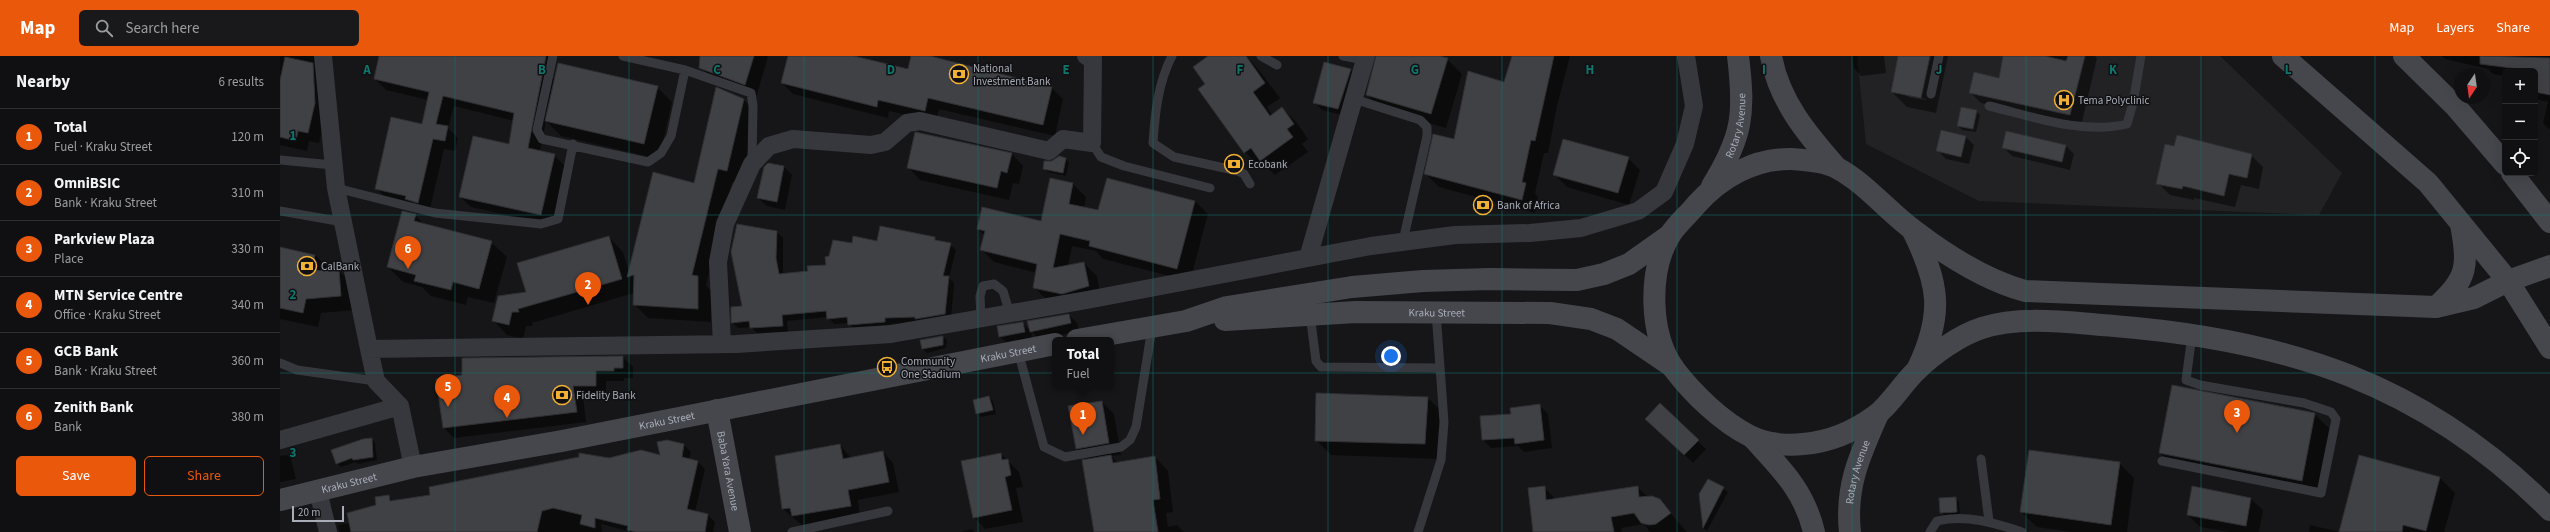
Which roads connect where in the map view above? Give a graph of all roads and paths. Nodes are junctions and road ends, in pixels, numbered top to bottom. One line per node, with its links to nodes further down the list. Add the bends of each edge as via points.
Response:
1 (323, 56): 26 (street)
2 (553, 56): 22 (lane, via 538,130 542,139)
3 (623, 56): 17 (lane)
4 (1086, 56): 21 (street, via 1093,60)
5 (1172, 56): 29 (lane, via 1155,108 1154,143 1174,157 1238,171 1244,174)
6 (1261, 56): 16 (lane)
7 (1343, 56): 15 (lane)
8 (1686, 56): 39 (street, via 1694,106 1685,144 1664,192 1638,211 1581,228 1530,233 1455,235)
9 (1738, 56): 32 (main road, Rotary Avenue, via 1743,95 1740,122 1730,156)
10 (1771, 56): 27 (main road, via 1782,93 1794,114)
11 (1939, 56): 18 (lane)
12 (2141, 56): 20 (lane, via 2127,124 2109,128 2072,124)
13 (2283, 56): 36 (main road, via 2428,183)
14 (2404, 56): 24 (main road, via 2456,108)
15 (1366, 58): 19 (street)
16 (1277, 65)
17 (685, 70): 22 (lane, via 671,136 661,153 648,162); 25 (lane, via 751,93)
18 (1931, 94)
19 (1354, 98): 39 (lane, via 1420,120 1427,127); 40 (street)
20 (1989, 106)
21 (1092, 143): 25 (street, via 1063,139 1049,151 920,121 907,123 885,142 871,145 793,139 769,146); 31 (lane, via 1101,157)
22 (573, 144): 30 (lane, via 558,219 541,224 435,213)
23 (280, 160): 26 (lane)
24 (2502, 161)
25 (752, 164): 52 (street, via 725,224 718,262)
26 (333, 165): 30 (street)
27 (1836, 167): 32 (main road, via 1788,159 1764,162 1738,172); 37 (main road, via 1890,208)
28 (2514, 176): 35 (main road)
29 (1250, 184)
30 (336, 188): 34 (street)
31 (1210, 188)
32 (1710, 190): 38 (main road)
33 (280, 211): 34 (lane)
34 (343, 222): 55 (street)
35 (2550, 222)
36 (2461, 224): 42 (main road); 43 (main road, via 2465,248 2463,275 2458,286)
37 (1913, 231): 43 (main road, via 1973,271 2001,285 2025,291); 60 (main road, via 1927,260 1935,290 1935,315 1930,343)
38 (1671, 234): 48 (main road, Kraku Street, via 1629,264 1604,274 1577,280 1423,281 1352,287 1227,307); 58 (main road, via 1657,268 1654,307 1660,336)
39 (1403, 241): 40 (street)
40 (1308, 258): 46 (street)
41 (2550, 266): 42 (main road)
42 (2508, 281): 43 (main road, via 2474,298); 54 (main road)
43 (2436, 307)
44 (1436, 312): 45 (main road, Kraku Street); 58 (main road, Kraku Street, via 1550,313 1591,319 1617,329); 59 (lane)
45 (1310, 313): 48 (main road, Kraku Street); 59 (lane, via 1316,361 1321,367)
46 (1010, 314): 47 (street); 47 (lane, via 1003,291 994,284 984,286 980,296)
47 (981, 319): 52 (street, via 883,334)
48 (1186, 321): 49 (main road, Kraku Street)
49 (1152, 328): 51 (main road, Kraku Street); 56 (lane, via 1136,427 1130,440 1121,447 1065,457 1044,447)
50 (2192, 334): 60 (main road, via 2060,322 1996,324 1978,329 1957,340); 68 (lane, via 2186,380 2200,385 2304,403 2331,412 2336,418 2321,493); 72 (main road, via 2263,347 2312,360 2352,375 2398,398 2486,453)
51 (1096, 337)
52 (722, 344): 55 (street)
53 (1052, 344): 56 (main road, Kraku Street)
54 (2550, 348)
55 (369, 349): 61 (street)
56 (1018, 350): 63 (main road, Kraku Street)
57 (280, 363): 61 (lane, via 297,370)
58 (1673, 367): 65 (main road, via 1704,401 1728,422)
59 (1440, 368): 78 (lane, via 1444,422 1441,460)
60 (1917, 369): 64 (main road)
61 (376, 381): 62 (street)
62 (400, 406): 66 (street); 69 (street)
63 (717, 410): 69 (main road, Kraku Street); 76 (main road, Baba Yara Avenue)
64 (1878, 414): 65 (main road, via 1848,433 1822,443 1791,445); 80 (main road, Rotary Avenue, via 1859,456 1851,483 1848,501)
65 (1753, 438): 79 (main road, via 1799,492 1808,509)
66 (280, 440)
67 (1981, 459): 74 (lane)
68 (2162, 461)
69 (413, 467): 70 (main road, Kraku Street)
70 (318, 491): 71 (main road, Kraku Street); 75 (street)
71 (280, 500)
72 (2550, 510)
73 (888, 511): 77 (lane)
74 (1989, 522): 81 (lane, via 1950,518 1937,522); 82 (lane)
75 (328, 532)
76 (740, 532)
77 (792, 532)
78 (1418, 532)
79 (1814, 532)
80 (1850, 532)
81 (1930, 532)
82 (2022, 532)

